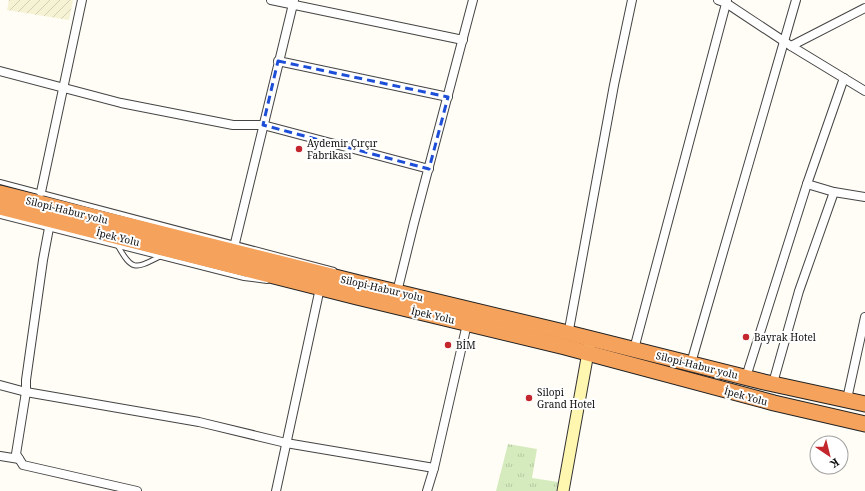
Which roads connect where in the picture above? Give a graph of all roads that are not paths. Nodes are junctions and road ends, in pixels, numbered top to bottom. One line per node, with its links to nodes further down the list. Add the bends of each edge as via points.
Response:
1 (82, 0): 14 (street)
2 (271, 0): 7 (street)
3 (473, 0): 9 (street)
4 (632, 0): 39 (street)
5 (796, 0): 10 (street)
6 (724, 1): 10 (street); 42 (street)
7 (294, 2): 9 (street); 11 (street)
8 (865, 8): 10 (street)
9 (463, 40): 16 (street)
10 (788, 44): 13 (street); 44 (street)
11 (278, 61): 16 (street); 17 (street)
12 (0, 71): 14 (street)
13 (844, 78): 15 (street); 20 (street)
14 (64, 87): 17 (street, via 121,103 233,125); 21 (street)
15 (865, 91)
16 (448, 97): 18 (street)
17 (263, 125): 18 (street); 29 (street)
18 (429, 169): 36 (street)
19 (0, 182): 21 (lane)
20 (807, 184): 22 (street); 45 (street)
21 (41, 192): 29 (lane)
22 (834, 192): 24 (street); 46 (street)
23 (0, 193): 34 (highway, Silopi-Habur yolu)
24 (865, 197)
25 (0, 207): 28 (highway, İpek Yolu)
26 (0, 216): 27 (lane)
27 (49, 228): 28 (lane); 48 (street)
28 (116, 241): 30 (lane); 30 (lane, via 125,258 135,266); 33 (highway, İpek Yolu)
29 (235, 243): 31 (lane)
30 (159, 257): 33 (lane, via 253,280)
31 (339, 272)
32 (344, 274): 34 (lane)
33 (281, 278): 35 (highway, İpek Yolu)
34 (359, 283): 36 (highway, Silopi-Habur yolu)
35 (320, 288): 38 (highway, İpek Yolu); 52 (street)
36 (397, 292): 39 (highway, Silopi-Habur yolu)
37 (865, 317): 49 (street)
38 (467, 324): 41 (highway, İpek Yolu); 55 (street)
39 (568, 333): 40 (highway, Silopi-Habur yolu); 41 (street)
40 (590, 338): 42 (highway, Silopi-Habur yolu); 43 (street)
41 (564, 348): 43 (highway, İpek Yolu)
42 (634, 349): 44 (highway, Silopi-Habur yolu)
43 (587, 354): 51 (highway, İpek Yolu); 59 (street)
44 (691, 363): 45 (highway, Silopi-Habur yolu)
45 (746, 377): 46 (highway, Silopi-Habur yolu)
46 (769, 383): 49 (highway, Silopi-Habur yolu)
47 (0, 385): 48 (street)
48 (26, 392): 52 (street, via 199,422); 54 (street, via 16,454)
49 (846, 399): 50 (highway, Silopi-Habur yolu)
50 (865, 404)
51 (865, 424)
52 (286, 443): 55 (street); 57 (street)
53 (0, 456): 54 (street)
54 (19, 459): 56 (street, via 23,464)
55 (434, 468): 58 (street)
56 (137, 491)
57 (276, 491)
58 (427, 491)
59 (563, 491)

